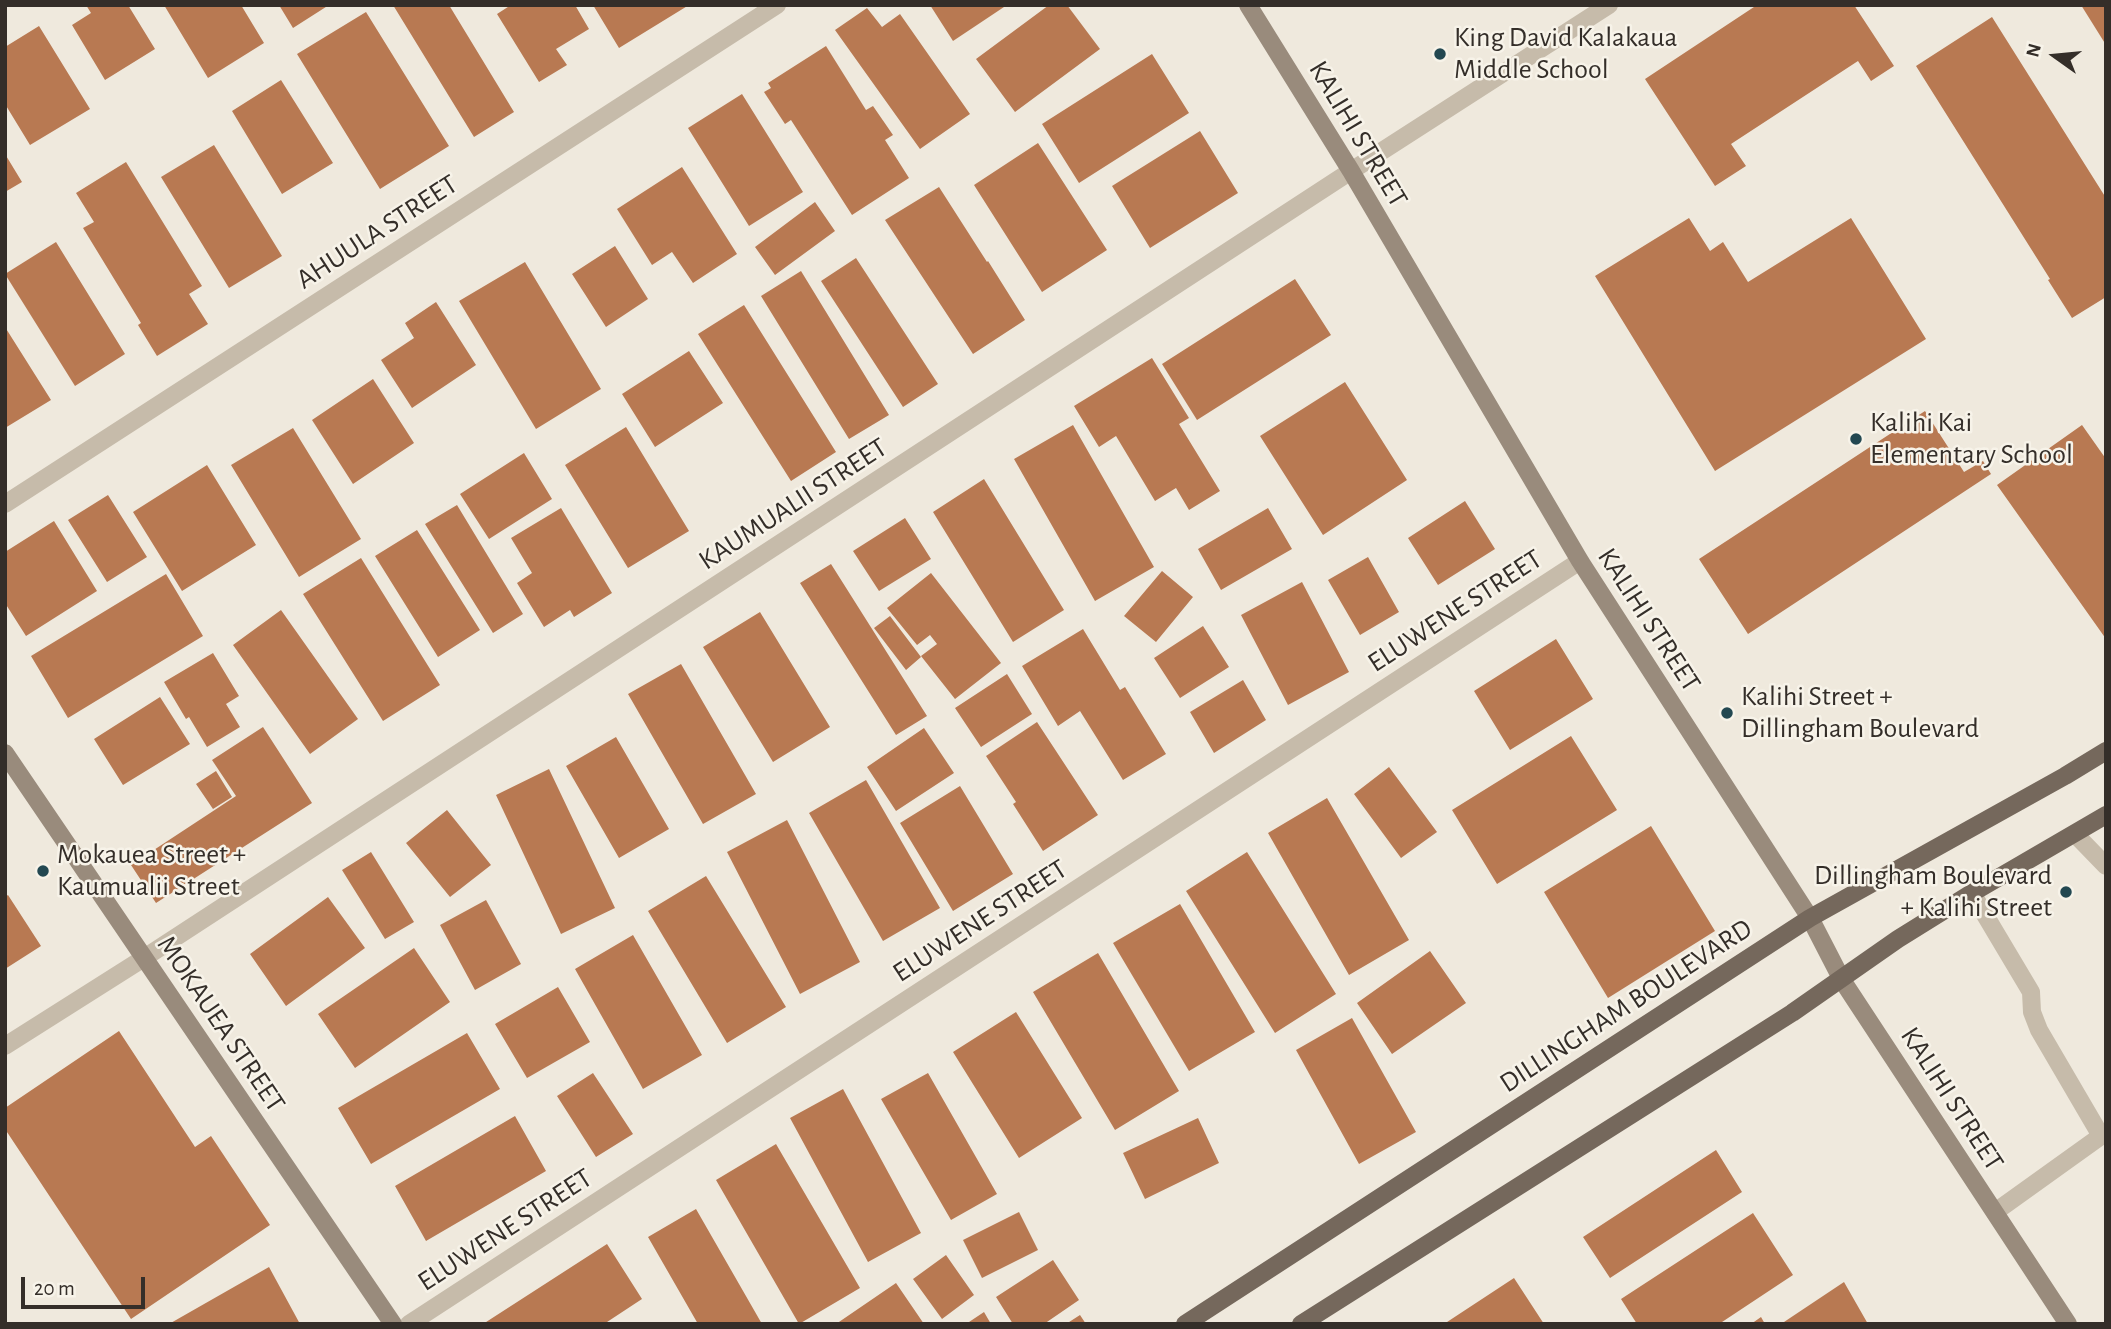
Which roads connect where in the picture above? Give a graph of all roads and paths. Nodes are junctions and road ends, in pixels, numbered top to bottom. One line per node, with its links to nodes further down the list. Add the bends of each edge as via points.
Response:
1 (777, 5): 5 (street, AHUULA STREET)
2 (1248, 5): 4 (main road, KALIHI STREET)
3 (1609, 5): 4 (street, KAUMUALII STREET)
4 (1351, 171): 6 (main road, KALIHI STREET); 14 (street, KAUMUALII STREET)
5 (5, 504)
6 (1580, 561): 13 (main road, KALIHI STREET); 20 (street, ELUWENE STREET)
7 (2106, 751): 13 (main road, DILLINGHAM BOULEVARD)
8 (5, 753): 14 (main road, MOKAUEA STREET)
9 (2106, 815): 10 (main road)
10 (2075, 834): 11 (street); 12 (main road)
11 (2106, 866)
12 (1972, 893): 15 (main road); 17 (street, via 2031,992 2039,1030)
13 (1810, 918): 15 (main road, KALIHI STREET); 21 (main road, DILLINGHAM BOULEVARD)
14 (144, 958): 16 (street, KAUMUALII STREET); 19 (main road, MOKAUEA STREET)
15 (1842, 979): 18 (main road, KALIHI STREET); 22 (main road)
16 (5, 1046)
17 (2103, 1140): 18 (street)
18 (1995, 1212): 23 (main road, KALIHI STREET)
19 (393, 1324)
20 (410, 1324)
21 (1185, 1324)
22 (1301, 1324)
23 (2068, 1324)

